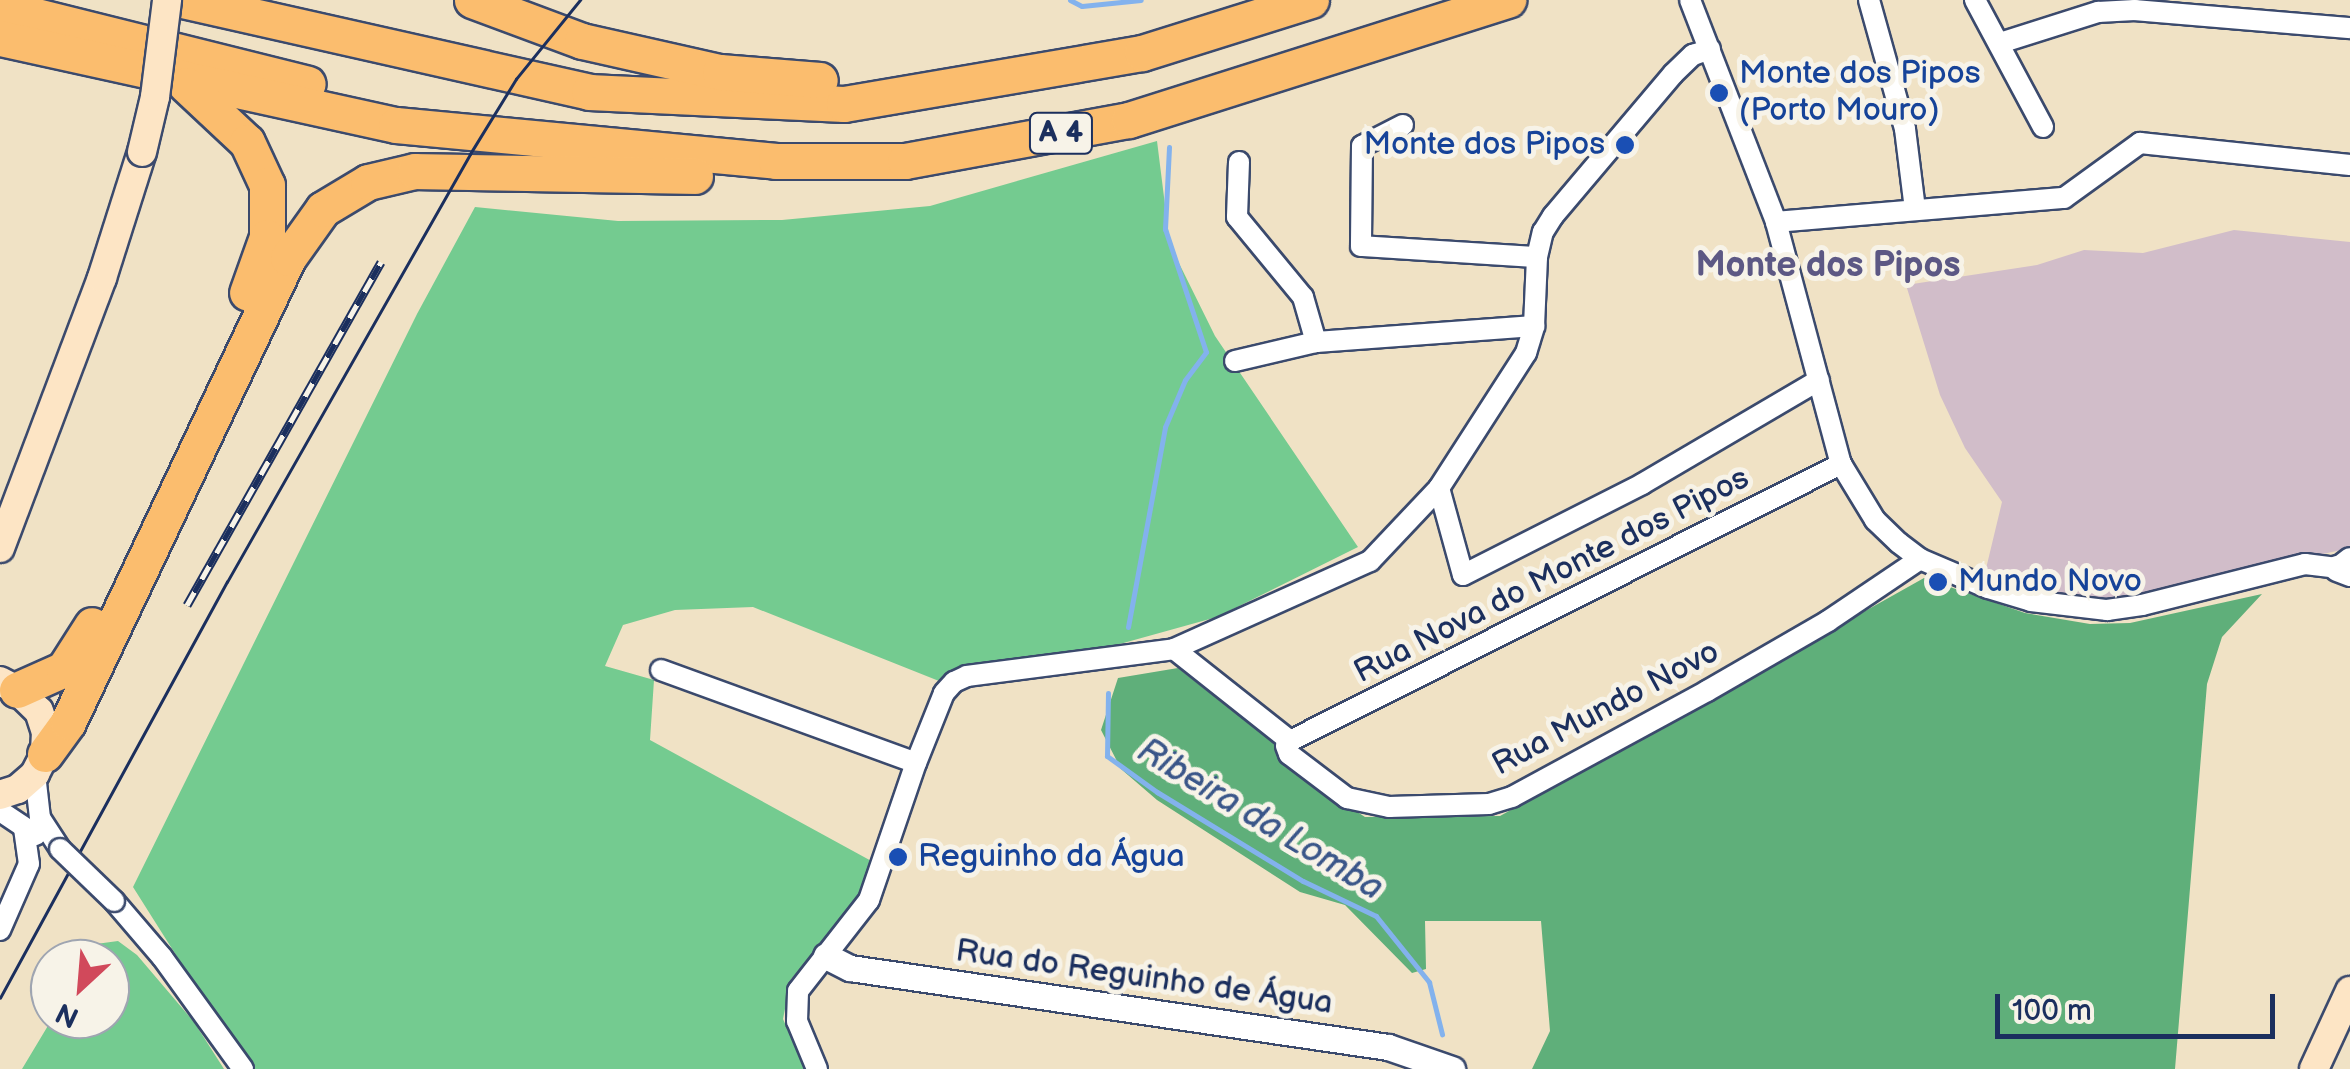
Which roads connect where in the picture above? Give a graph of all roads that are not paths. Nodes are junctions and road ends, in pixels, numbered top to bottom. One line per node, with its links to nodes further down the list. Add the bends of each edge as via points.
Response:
1 (152, 0): 22 (main road)
2 (167, 0): 22 (main road, bridge, via 155,97)
3 (182, 0): 12 (highway, A 4)
4 (230, 0): 12 (highway)
5 (472, 0): 18 (highway, via 582,41 720,72)
6 (1311, 0): 18 (highway, A 4, via 1142,53)
7 (1508, 0): 23 (highway, A 4, via 1128,120)
8 (1869, 0): 26 (street, via 1905,129)
9 (1975, 0): 15 (street)
10 (1690, 1): 16 (street)
11 (0, 7): 21 (highway, A 4, via 397,106)
12 (278, 18): 18 (highway, A 4, via 589,92 844,104)
13 (2350, 28): 15 (street, via 2134,10 2085,16)
14 (0, 38): 17 (highway)
15 (2000, 43): 20 (street)
16 (1710, 49): 27 (street); 28 (street, via 1673,74 1553,216)
17 (182, 81): 21 (highway, via 396,125); 41 (highway, via 229,122 257,160 269,208 261,265 80,649 64,670)
18 (926, 87)
19 (1403, 126): 28 (street, via 1362,146 1362,246)
20 (2044, 127)
21 (597, 146): 23 (highway, A 4, via 776,160)
22 (134, 152): 35 (main road); 36 (main road, via 102,278)
23 (905, 161): 44 (highway, via 780,177 415,171 368,182 333,202 288,258 68,722)
24 (1239, 162): 30 (street, via 1237,217 1304,296)
25 (2350, 165): 26 (street, via 2140,143 2064,198)
26 (1915, 209): 27 (street)
27 (1776, 222): 32 (street)
28 (1536, 257): 29 (street)
29 (1534, 326): 30 (street); 34 (street, via 1526,353)
30 (1316, 342): 31 (street)
31 (1235, 361)
32 (1819, 380): 33 (street); 34 (street, via 1642,484 1463,575)
33 (1842, 464): 37 (street, via 1875,520); 42 (street, Rua Nova do Monte dos Pipos)
34 (1439, 488): 39 (street, via 1370,561)
35 (0, 498)
36 (0, 548)
37 (1920, 559): 38 (street, via 2031,601 2108,610 2305,564); 42 (street, Rua Mundo Novo, via 1707,691 1489,804 1389,808 1347,798 1289,754)
38 (2346, 566)
39 (1174, 649): 42 (street, Rua Mundo Novo); 43 (street, via 954,682)
40 (661, 670): 43 (street)
41 (9, 686): 44 (main road, via 39,710 46,732)
42 (1290, 741)
43 (916, 763): 50 (street, via 869,900)
44 (40, 764): 45 (main road, via 18,788); 48 (street, via 40,818)
45 (0, 795)
46 (0, 812): 47 (street)
47 (24, 828): 48 (street); 49 (street, via 29,864)
48 (60, 849): 52 (street, bridge, via 162,957)
49 (0, 930)
50 (826, 956): 53 (street, via 798,991 796,1021); 54 (street, Rua do Reguinho de Água, via 850,968 1388,1046)
51 (2350, 990): 55 (main road)
52 (242, 1069)
53 (817, 1069)
54 (1452, 1069)
55 (2314, 1069)

